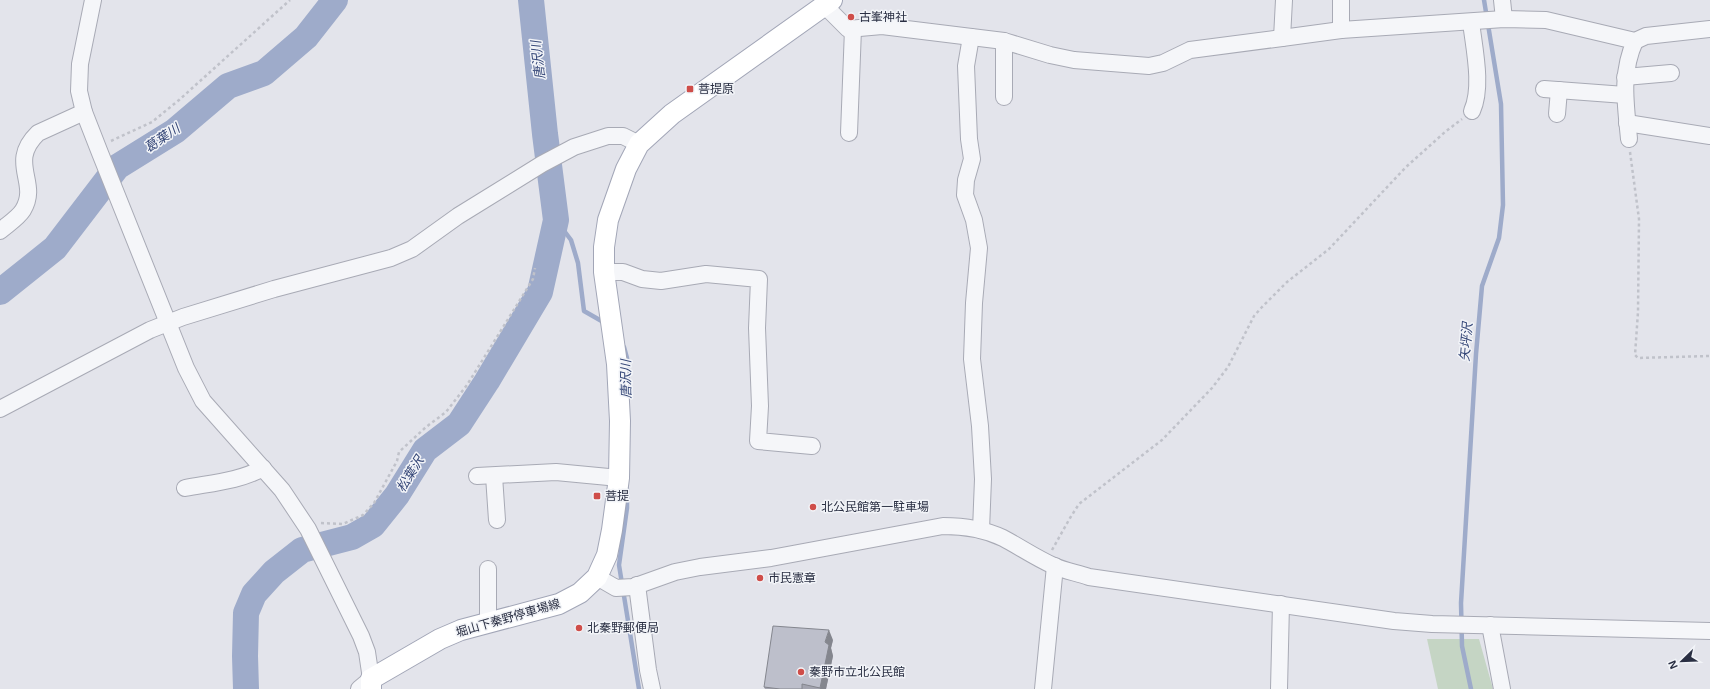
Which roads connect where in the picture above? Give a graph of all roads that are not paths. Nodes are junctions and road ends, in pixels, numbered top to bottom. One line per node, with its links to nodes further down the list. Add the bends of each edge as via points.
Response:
1 (93, 0): 20 (street, via 80,64 79,91)
2 (1284, 0): 12 (street)
3 (1341, 0): 10 (street)
4 (1502, 0): 6 (street)
5 (828, 3): 8 (street, via 848,29); 24 (main road, 堀山下秦野停車場線, via 672,114)
6 (1504, 19): 7 (street); 14 (street, via 1546,20)
7 (1474, 21): 10 (street); 19 (street, via 1478,87)
8 (853, 29): 11 (street, via 882,26); 22 (street)
9 (1710, 29): 14 (street, via 1646,36)
10 (1341, 30): 12 (street)
11 (971, 37): 13 (street); 36 (street, via 966,66 972,159 965,195 974,220 979,248 972,359 984,479)
12 (1282, 38): 13 (street, via 1190,50 1163,63 1149,66 1074,60)
13 (1004, 41): 18 (street)
14 (1635, 41): 16 (street, via 1628,56)
15 (1671, 74): 16 (street)
16 (1625, 77): 17 (street)
17 (1625, 95): 21 (street, via 1551,90); 23 (street, via 1628,131)
18 (1004, 97)
19 (1472, 111)
20 (84, 112): 25 (street, via 32,139 24,152 23,161 28,197 23,210); 27 (street)
21 (1557, 114)
22 (849, 133)
23 (1710, 136)
24 (639, 144): 26 (main road, 堀山下秦野停車場線, via 626,169 608,220); 27 (street, via 623,136 608,136 574,147 458,216 412,249 391,258 210,308)
25 (0, 231)
26 (604, 272): 29 (street, via 623,272 642,279 660,281 706,274 759,279 758,442); 33 (main road, 堀山下秦野停車場線, via 617,364)
27 (168, 323): 28 (street); 30 (street, via 186,368 203,401)
28 (0, 409)
29 (812, 446)
30 (263, 468): 34 (street, via 233,479); 45 (street, via 282,490 322,555 367,652)
31 (477, 476): 32 (street)
32 (494, 476): 33 (street, via 556,472); 35 (street)
33 (619, 478): 39 (main road, 堀山下秦野停車場線, via 607,556)
34 (185, 488)
35 (497, 520)
36 (981, 530): 37 (street, via 1002,538); 40 (street, via 943,526 771,558 700,567 675,572)
37 (1051, 565): 41 (street, via 1089,577); 47 (street)
38 (488, 569): 42 (street)
39 (597, 578): 40 (street, via 616,588); 42 (main road, 堀山下秦野停車場線, via 580,593 559,604)
40 (635, 586): 46 (street)
41 (1282, 604): 43 (street, via 1394,621); 48 (street)
42 (488, 622): 45 (main road, 堀山下秦野停車場線, via 440,639)
43 (1490, 625): 44 (street); 49 (street)
44 (1710, 631)
45 (367, 686)
46 (652, 689)
47 (1043, 689)
48 (1279, 689)
49 (1502, 689)

